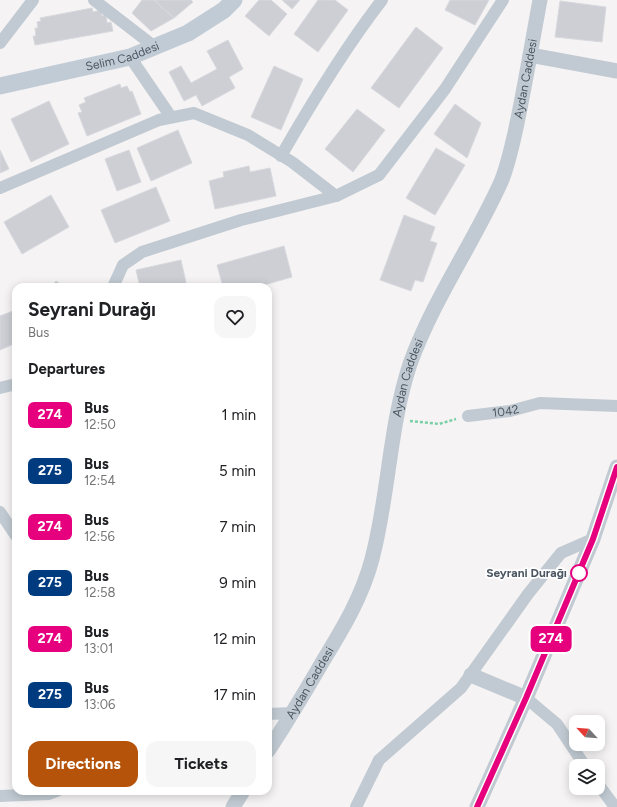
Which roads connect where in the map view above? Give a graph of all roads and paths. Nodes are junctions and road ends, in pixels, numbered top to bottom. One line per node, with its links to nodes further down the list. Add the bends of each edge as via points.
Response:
1 (32, 0): 7 (street)
2 (94, 0): 8 (street)
3 (234, 0): 8 (main road, Selim Caddesi, via 224,10 188,34)
4 (382, 0): 14 (street, via 317,93)
5 (503, 0): 16 (street, via 445,89 379,175)
6 (540, 0): 9 (street, Aydan Caddesi)
7 (0, 43)
8 (155, 46): 10 (main road, Selim Caddesi)
9 (530, 55): 11 (street); 22 (street, Aydan Caddesi, via 517,122 501,181 421,338 410,365)
10 (130, 57): 12 (main road, Selim Caddesi); 13 (street)
11 (617, 71)
12 (0, 86)
13 (172, 117): 14 (street, via 194,113 248,135); 15 (street, via 159,120)
14 (281, 156): 16 (street)
15 (0, 188)
16 (336, 196): 17 (street, via 241,220 142,252 123,265)
17 (115, 283)
18 (12, 385): 19 (street)
19 (0, 388)
20 (617, 406): 21 (street, 1042, via 540,403)
21 (468, 416): 22 (path, via 439,424)
22 (396, 420): 29 (street, Aydan Caddesi, via 379,530 365,583 351,615)
23 (617, 467): 26 (street)
24 (0, 512): 25 (street)
25 (12, 530)
26 (593, 539): 27 (street, via 561,553 528,594); 28 (street)
27 (471, 675): 28 (street); 38 (street, via 461,688 379,760)
28 (526, 698): 32 (street, via 557,724); 39 (street)
29 (292, 713): 30 (street); 31 (street, Aydan Caddesi)
30 (272, 714)
31 (272, 745)
32 (580, 759)
33 (605, 793): 40 (street)
34 (24, 795): 36 (street)
35 (240, 795): 37 (street)
36 (0, 796)
37 (233, 807)
38 (356, 807)
39 (477, 807)
40 (615, 807)

